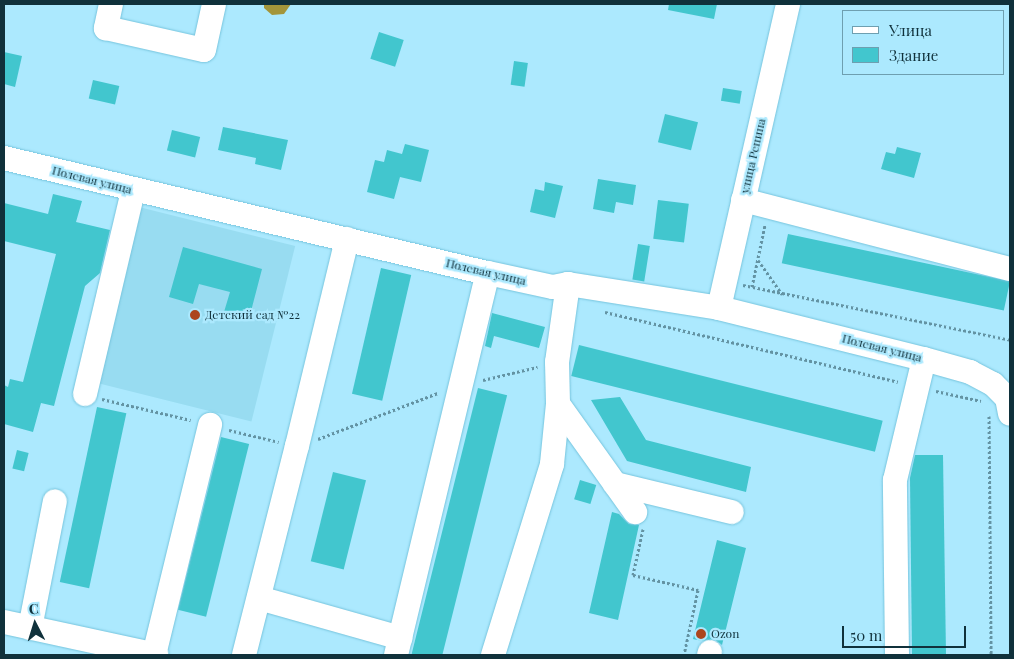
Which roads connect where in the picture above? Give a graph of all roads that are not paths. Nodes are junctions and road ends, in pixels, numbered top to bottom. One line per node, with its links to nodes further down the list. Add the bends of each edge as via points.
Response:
1 (111, 4): 2 (street, via 106,28 204,50)
2 (214, 4)
3 (788, 4): 6 (street, улица Репина)
4 (4, 158): 5 (street, Полевая улица)
5 (133, 190): 7 (street, Полевая улица); 13 (street)
6 (743, 200): 8 (street); 11 (street, улица Репина)
7 (347, 239): 9 (street, Полевая улица); 21 (street)
8 (1010, 269)
9 (488, 273): 10 (street, Полевая улица, via 553,287); 24 (street)
10 (568, 284): 11 (street, Полевая улица); 14 (street, via 557,362)
11 (720, 308): 12 (street, Полевая улица)
12 (924, 359): 15 (street, Полевая улица, via 970,372 993,384 1006,398); 28 (street, via 895,480)
13 (85, 394)
14 (558, 404): 17 (street); 27 (street, via 552,464)
15 (1010, 414)
16 (210, 425): 25 (street)
17 (615, 484): 19 (street); 20 (street)
18 (56, 501): 23 (street)
19 (635, 512)
20 (732, 512)
21 (259, 598): 24 (street); 26 (street)
22 (4, 622): 23 (street)
23 (30, 628): 25 (street)
24 (398, 646)
25 (155, 655)
26 (244, 655)
27 (493, 655)
28 (897, 655)

